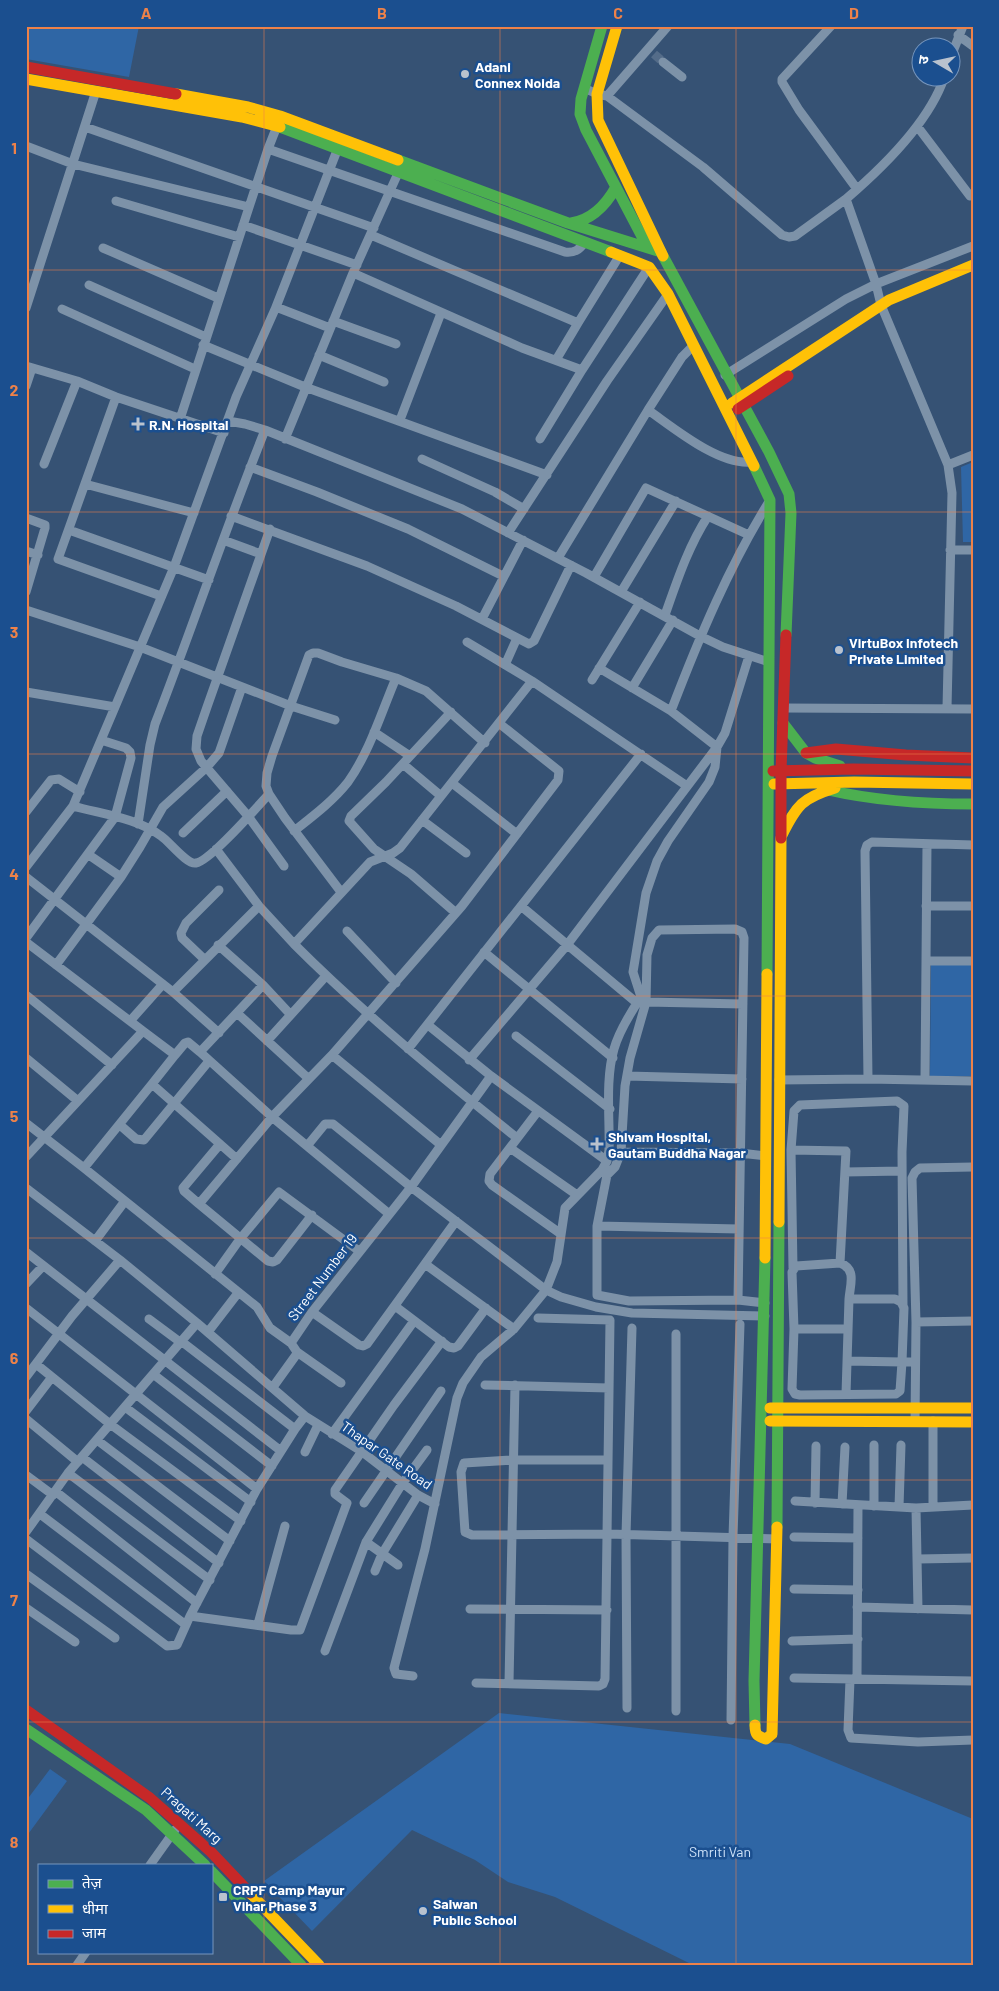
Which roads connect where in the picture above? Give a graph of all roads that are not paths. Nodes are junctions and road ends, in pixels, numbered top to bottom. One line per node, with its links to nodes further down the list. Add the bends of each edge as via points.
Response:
1 (602, 26): 11 (street)
2 (617, 26): 14 (street)
3 (668, 26): 14 (street, via 651,51)
4 (832, 26): 26 (street, via 782,82)
5 (960, 30): 6 (street)
6 (973, 46)
7 (663, 62): 9 (street)
8 (26, 67): 15 (street, via 248,107)
9 (682, 77)
10 (26, 79): 13 (street)
11 (584, 88): 14 (street); 25 (street, via 580,114)
12 (939, 88): 16 (street)
13 (96, 91): 15 (street); 17 (street)
14 (602, 95): 29 (street, via 703,167 782,235 795,236); 42 (street, via 598,120)
15 (279, 121): 19 (street); 20 (street); 33 (street)
16 (917, 126): 26 (street); 28 (street)
17 (85, 127): 21 (street); 24 (street)
18 (26, 146): 21 (street)
19 (338, 148): 22 (street); 23 (street)
20 (268, 149): 22 (street); 24 (street)
21 (73, 164): 32 (street); 53 (street)
22 (329, 170): 27 (street); 31 (street)
23 (399, 170): 27 (street); 37 (street)
24 (256, 186): 31 (street); 32 (street)
25 (616, 187): 33 (street, via 607,202 590,217); 41 (street)
26 (857, 189): 29 (street)
27 (390, 191): 35 (street); 37 (street, via 565,252 579,250)
28 (970, 196)
29 (846, 199): 48 (street)
30 (116, 201): 36 (street)
31 (314, 206): 35 (street); 38 (street)
32 (248, 207): 34 (street)
33 (568, 223): 41 (street)
34 (243, 225): 36 (street); 38 (street)
35 (372, 232): 46 (street); 57 (street)
36 (239, 238): 51 (street)
37 (585, 242): 43 (street)
38 (300, 244): 46 (street); 52 (street)
39 (973, 246): 48 (street)
40 (103, 248): 51 (street)
41 (648, 248): 42 (street)
42 (660, 252): 68 (street)
43 (620, 255): 45 (street); 57 (street)
44 (973, 265): 55 (street)
45 (650, 267): 50 (street); 67 (street)
46 (355, 269): 56 (street); 58 (street)
47 (973, 274): 55 (street)
48 (876, 284): 55 (street); 68 (street, via 846,299)
49 (88, 285): 59 (street)
50 (668, 294): 61 (street); 90 (street, via 607,381)
51 (218, 298): 59 (street)
52 (276, 307): 58 (street); 64 (street)
53 (26, 308)
54 (62, 308): 66 (street)
55 (883, 308): 74 (street); 88 (street)
56 (441, 313): 63 (street); 78 (street)
57 (578, 323): 63 (street)
58 (332, 324): 60 (street); 62 (street)
59 (204, 341): 64 (street); 66 (street)
60 (396, 344)
61 (693, 346): 75 (street, via 682,357); 76 (street)
62 (318, 355): 70 (street); 72 (street)
63 (556, 360): 67 (street)
64 (251, 363): 72 (street); 79 (street)
65 (29, 367): 69 (street); 71 (street)
66 (195, 369): 77 (street)
67 (582, 370): 83 (street)
68 (726, 375): 74 (street)
69 (77, 381): 73 (street); 87 (street)
70 (384, 382)
71 (26, 386)
72 (305, 386): 78 (street); 82 (street)
73 (116, 397): 77 (street); 91 (street)
74 (741, 402): 76 (street); 141 (street, via 789,494 791,513)
75 (648, 410): 86 (street, via 714,452 742,463); 110 (street)
76 (727, 411): 86 (street)
77 (180, 419): 81 (street)
78 (400, 420): 90 (street)
79 (228, 421): 80 (street); 81 (street)
80 (265, 430): 82 (street); 89 (street)
81 (224, 433): 95 (street)
82 (285, 439): 101 (street, via 462,509)
83 (540, 439)
84 (973, 455): 88 (street)
85 (422, 459): 94 (street, via 495,492)
86 (752, 462): 92 (street)
87 (44, 464)
88 (948, 465): 105 (street, via 952,493)
89 (250, 467): 96 (street); 113 (street, via 408,529)
90 (547, 476): 94 (street)
91 (85, 484): 95 (street); 100 (street)
92 (770, 500): 102 (street); 128 (street)
93 (676, 501): 97 (street); 114 (street, via 646,488); 117 (street)
94 (524, 509): 101 (street)
95 (194, 514): 112 (street)
96 (231, 516): 99 (street); 103 (street)
97 (708, 516): 102 (street); 121 (street, via 681,570)
98 (26, 518): 109 (street, via 46,528)
99 (270, 529): 108 (street); 122 (street, via 367,566)
100 (69, 530): 112 (street); 118 (street, via 58,559)
101 (508, 533): 104 (street)
102 (748, 534): 123 (street)
103 (224, 540): 108 (street); 115 (street)
104 (524, 540): 110 (street); 113 (street)
105 (950, 550): 106 (street); 142 (street)
106 (973, 550)
107 (26, 551): 109 (street)
108 (260, 554): 132 (street)
109 (38, 555): 116 (street)
110 (558, 558): 111 (street)
111 (571, 565): 114 (street); 124 (street, via 534,641 529,644)
112 (174, 567): 115 (street); 118 (street)
113 (503, 576): 122 (street)
114 (594, 577): 117 (street)
115 (209, 580): 129 (street)
116 (26, 592)
117 (621, 592): 119 (street)
118 (162, 596): 126 (street)
119 (640, 602): 121 (street); 131 (street)
120 (26, 610): 126 (street)
121 (669, 618): 123 (street); 137 (street)
122 (482, 619): 124 (street)
123 (700, 636): 127 (street); 144 (street)
124 (516, 638): 130 (street)
125 (467, 642): 130 (street)
126 (140, 647): 129 (street); 140 (street)
127 (749, 656): 128 (street); 152 (street)
128 (769, 662): 160 (street)
129 (179, 663): 132 (street); 178 (street, via 155,724)
130 (505, 665): 135 (street)
131 (599, 668): 134 (street); 137 (street)
132 (218, 677): 136 (street); 158 (street, via 196,749)
133 (396, 678): 139 (street, via 314,653 307,659); 145 (street, via 426,691); 149 (street)
134 (592, 680)
135 (532, 681): 148 (street); 154 (street)
136 (242, 687): 139 (street); 158 (street, via 225,740)
137 (632, 688): 144 (street)
138 (26, 692): 140 (street)
139 (291, 706): 146 (street); 170 (street, via 267,773)
140 (114, 707): 150 (street)
141 (783, 708): 142 (street); 147 (street)
142 (947, 708): 143 (street)
143 (973, 708)
144 (671, 710): 152 (street)
145 (451, 712): 151 (street); 155 (street)
146 (335, 720)
147 (783, 723): 153 (street); 160 (street)
148 (500, 724): 151 (street); 182 (street, via 560,775)
149 (374, 732): 155 (street); 180 (street, via 347,783 332,800)
150 (101, 740): 169 (street); 176 (street, via 130,752)
151 (485, 743): 163 (street)
152 (718, 746): 166 (street); 221 (street, via 709,782 668,841 646,892 633,972)
153 (806, 753): 156 (street, via 836,748); 159 (street)
154 (641, 754): 166 (street); 198 (street)
155 (410, 756): 157 (street)
156 (973, 758)
157 (403, 764): 171 (street); 189 (street, via 349,821)
158 (207, 767): 168 (street); 179 (street, via 163,807)
159 (853, 769): 160 (street); 161 (street)
160 (775, 771): 164 (street)
161 (973, 771)
162 (854, 782): 164 (street); 165 (street); 167 (street)
163 (452, 783): 171 (street); 182 (street)
164 (775, 784): 183 (street); 251 (street)
165 (973, 784)
166 (687, 786): 208 (street)
167 (828, 790): 172 (street, via 902,803); 183 (street, via 815,794 796,807)
168 (227, 791): 175 (street); 181 (street)
169 (80, 792): 173 (street); 174 (street, via 59,779 51,780)
170 (269, 794): 175 (street); 180 (street)
171 (441, 796): 177 (street)
172 (973, 804)
173 (73, 806): 176 (street); 191 (street)
174 (26, 812)
175 (248, 816): 186 (street); 190 (street)
176 (115, 818): 178 (street); 188 (street)
177 (422, 820): 187 (street); 189 (street, via 400,848)
178 (138, 824): 179 (street)
179 (151, 829): 186 (street, via 193,863 198,863); 193 (street)
180 (294, 831): 195 (street)
181 (183, 833)
182 (517, 834): 201 (street)
183 (780, 839): 246 (street)
184 (927, 844): 185 (street); 199 (street); 244 (street, via 872,842 865,851)
185 (973, 845)
186 (216, 849): 197 (street)
187 (466, 853)
188 (89, 854): 193 (street); 196 (street)
189 (383, 856): 195 (street, via 370,862); 201 (street, via 411,874)
190 (284, 866)
191 (26, 867)
192 (26, 877): 196 (street)
193 (120, 877): 202 (street)
194 (218, 890): 210 (street, via 186,923 181,933 182,938)
195 (341, 892): 206 (street)
196 (54, 898): 202 (street); 204 (street)
197 (259, 906): 206 (street); 207 (street)
198 (521, 906): 208 (street); 209 (street)
199 (926, 906): 200 (street); 211 (street)
200 (973, 906)
201 (456, 914): 215 (street)
202 (87, 924): 213 (street); 216 (street)
203 (347, 931): 215 (street)
204 (26, 938)
205 (26, 942): 213 (street)
206 (294, 944): 214 (street)
207 (218, 945): 210 (street); 217 (street)
208 (567, 945): 218 (street); 221 (street)
209 (484, 952): 218 (street); 227 (street)
210 (204, 959): 219 (street)
211 (926, 961): 212 (street); 247 (street)
212 (973, 961)
213 (56, 965): 226 (street)
214 (326, 976): 223 (street); 225 (street)
215 (396, 983): 223 (street)
216 (163, 984): 219 (street); 226 (street)
217 (262, 985): 224 (street); 225 (street)
218 (528, 990): 237 (street); 238 (street)
219 (173, 992): 229 (street)
220 (26, 995): 240 (street)
221 (642, 1002): 222 (street); 222 (street, via 647,955 652,938 659,930 735,929 742,932 744,938); 237 (street, via 622,1028); 242 (street)
222 (743, 1004): 245 (street)
223 (369, 1012): 232 (street); 235 (street)
224 (237, 1013): 229 (street); 231 (street)
225 (290, 1014): 231 (street)
226 (132, 1020): 228 (street)
227 (428, 1025): 232 (street); 238 (street)
228 (143, 1030): 234 (street); 240 (street)
229 (219, 1032): 233 (street)
230 (516, 1036): 255 (street)
231 (267, 1041): 243 (street)
232 (408, 1049): 253 (street)
233 (200, 1052): 234 (street, via 188,1042); 239 (street)
234 (175, 1055): 249 (street)
235 (332, 1055): 243 (street); 263 (street)
236 (26, 1058): 250 (street)
237 (613, 1058): 255 (street)
238 (469, 1060): 241 (street)
239 (209, 1061): 254 (street); 257 (street)
240 (112, 1065): 250 (street)
241 (491, 1076): 253 (street, Street Number 19); 256 (street)
242 (627, 1076): 245 (street); 267 (street)
243 (309, 1079): 257 (street)
244 (868, 1079): 246 (street); 247 (street)
245 (742, 1080): 268 (street)
246 (780, 1080): 252 (street)
247 (925, 1080): 248 (street)
248 (973, 1081)
249 (152, 1084): 254 (street); 259 (street)
250 (78, 1101): 260 (street)
251 (767, 1101): 252 (street); 269 (street)
252 (779, 1101): 348 (street)
253 (472, 1102): 261 (street); 263 (street, Street Number 19)
254 (173, 1103): 259 (street, via 144,1140 136,1139); 262 (street)
255 (610, 1108): 272 (street)
256 (538, 1111): 261 (street); 272 (street)
257 (272, 1117): 264 (street); 271 (street)
258 (26, 1123): 260 (street)
259 (120, 1125): 274 (street)
260 (44, 1137): 270 (street); 274 (street)
261 (517, 1138): 265 (street)
262 (220, 1144): 271 (street); 281 (street, via 184,1188)
263 (441, 1145): 277 (street, Street Number 19)
264 (308, 1146): 277 (street, via 325,1124 333,1124); 282 (street)
265 (510, 1148): 279 (street); 287 (street, via 490,1174 489,1181)
266 (791, 1150): 275 (street, via 794,1111 800,1105 897,1101 904,1106); 276 (street, via 846,1151); 296 (street)
267 (621, 1152): 268 (street); 285 (street, via 615,1167 607,1175)
268 (740, 1153): 269 (street); 286 (street)
269 (766, 1156): 304 (street)
270 (26, 1157)
271 (237, 1159): 281 (street)
272 (607, 1161): 279 (street, Thapar Gate Road)
273 (973, 1167): 315 (street, via 920,1168 912,1178)
274 (84, 1168): 280 (street)
275 (902, 1171): 276 (street); 305 (street)
276 (845, 1172): 293 (street)
277 (411, 1186): 282 (street, Street Number 19); 284 (street)
278 (26, 1188): 289 (street, Thapar Gate Road)
279 (577, 1195): 287 (street, Thapar Gate Road, via 565,1208)
280 (125, 1201): 289 (street); 297 (street)
281 (198, 1204): 288 (street)
282 (388, 1213): 290 (street, Street Number 19)
283 (312, 1215): 288 (street, via 279,1192); 288 (street, via 273,1262 268,1262); 290 (street)
284 (456, 1221): 294 (street); 299 (street)
285 (597, 1226): 286 (street); 303 (street, via 597,1295 629,1301)
286 (739, 1229): 303 (street)
287 (561, 1234): 299 (street, Thapar Gate Road, via 557,1262)
288 (240, 1239): 297 (street)
289 (95, 1241): 292 (street, Thapar Gate Road)
290 (359, 1250): 309 (street, Street Number 19)
291 (26, 1252): 295 (street)
292 (120, 1260): 301 (street); 316 (street, Thapar Gate Road)
293 (840, 1263): 296 (street); 302 (street, via 850,1269)
294 (425, 1264): 306 (street); 308 (street)
295 (44, 1266): 298 (street); 301 (street)
296 (793, 1268): 320 (street)
297 (215, 1274): 300 (street)
298 (26, 1284)
299 (546, 1290): 310 (street, via 596,1307 632,1313); 319 (street, Thapar Gate Road)
300 (238, 1293): 322 (street); 327 (street, via 261,1311 270,1328)
301 (86, 1299): 323 (street); 329 (street)
302 (848, 1299): 305 (street, via 895,1299); 321 (street)
303 (738, 1300): 304 (street)
304 (765, 1303): 310 (street)
305 (902, 1305): 331 (street)
306 (395, 1306): 309 (street, via 364,1346); 313 (street)
307 (26, 1308): 323 (street)
308 (486, 1308): 319 (street); 325 (street, via 458,1346 454,1348)
309 (312, 1312): 327 (street, Street Number 19)
310 (765, 1316): 346 (street)
311 (538, 1318): 341 (street, via 610,1320)
312 (150, 1319): 326 (street)
313 (414, 1320): 325 (street); 361 (street)
314 (973, 1321): 315 (street)
315 (916, 1322): 332 (street)
316 (197, 1323): 322 (street, Thapar Gate Road); 326 (street)
317 (740, 1324): 402 (street)
318 (632, 1328): 400 (street)
319 (514, 1329): 386 (street, Thapar Gate Road, via 481,1357 463,1383)
320 (794, 1329): 321 (street); 344 (street, via 792,1390 795,1394)
321 (848, 1329): 330 (street)
322 (208, 1332): 340 (street, Thapar Gate Road)
323 (59, 1334): 333 (street); 343 (street)
324 (676, 1334): 401 (street)
325 (442, 1341): 369 (street)
326 (181, 1342): 329 (street); 360 (street)
327 (291, 1343): 328 (street, Street Number 19)
328 (297, 1352): 337 (street); 340 (street)
329 (165, 1359): 334 (street); 368 (street)
330 (847, 1360): 331 (street); 344 (street)
331 (902, 1362): 332 (street); 344 (street, via 900,1391 896,1394)
332 (915, 1362): 347 (street)
333 (36, 1364): 335 (street); 336 (street)
334 (153, 1374): 343 (street); 374 (street)
335 (26, 1377)
336 (52, 1377): 350 (street); 358 (street)
337 (341, 1383)
338 (485, 1385): 339 (street)
339 (514, 1385): 341 (street); 372 (street)
340 (273, 1387): 351 (street, Thapar Gate Road)
341 (609, 1388): 373 (street)
342 (441, 1391): 375 (street)
343 (137, 1394): 345 (street); 379 (street)
344 (846, 1394)
345 (125, 1407): 358 (street); 383 (street)
346 (760, 1407): 348 (street); 353 (street)
347 (915, 1407): 348 (street); 349 (street); 355 (street)
348 (778, 1408): 354 (street)
349 (973, 1408)
350 (26, 1411)
351 (305, 1416): 359 (street, Thapar Gate Road); 360 (street)
352 (26, 1419): 371 (street)
353 (760, 1420): 354 (street); 406 (street)
354 (778, 1421): 355 (street); 407 (street)
355 (915, 1421): 356 (street)
356 (933, 1421): 357 (street); 391 (street)
357 (973, 1422)
358 (110, 1424): 362 (street); 395 (street)
359 (318, 1425): 361 (street, Thapar Gate Road); 370 (street)
360 (294, 1429): 368 (street)
361 (332, 1434): 369 (street, Thapar Gate Road)
362 (97, 1440): 371 (street); 408 (street)
363 (874, 1445): 390 (street)
364 (901, 1445): 392 (street)
365 (816, 1446): 385 (street)
366 (845, 1447): 387 (street)
367 (427, 1450): 378 (street)
368 (281, 1451): 374 (street)
369 (361, 1451): 375 (street, Thapar Gate Road); 429 (street, via 335,1490 335,1494 347,1503 302,1627 296,1631)
370 (305, 1452)
371 (80, 1459): 376 (street); 413 (street)
372 (512, 1460): 373 (street); 398 (street); 398 (street, via 469,1461 462,1466 461,1472 465,1532 472,1535)
373 (608, 1460): 399 (street)
374 (272, 1466): 379 (street)
375 (385, 1472): 378 (street, Thapar Gate Road); 384 (street)
376 (68, 1473): 380 (street); 417 (street)
377 (26, 1475): 380 (street)
378 (402, 1484): 381 (street, Thapar Gate Road); 409 (street)
379 (257, 1489): 383 (street)
380 (54, 1493): 394 (street); 420 (street)
381 (418, 1495): 386 (street, Thapar Gate Road); 410 (street)
382 (795, 1501): 385 (street)
383 (250, 1502): 395 (street)
384 (364, 1503)
385 (815, 1503): 387 (street)
386 (435, 1504): 436 (street, via 394,1668 396,1674)
387 (842, 1504): 389 (street)
388 (973, 1505): 391 (street)
389 (858, 1506): 390 (street); 405 (street)
390 (874, 1506): 392 (street)
391 (933, 1506): 393 (street)
392 (898, 1507): 393 (street)
393 (916, 1508): 411 (street)
394 (40, 1514): 397 (street); 430 (street)
395 (241, 1521): 408 (street)
396 (285, 1526): 429 (street)
397 (26, 1532)
398 (512, 1534): 399 (street); 423 (street)
399 (608, 1534): 400 (street); 426 (street)
400 (626, 1535): 401 (street); 442 (street)
401 (675, 1535): 402 (street); 444 (street)
402 (733, 1537): 406 (street); 445 (street)
403 (794, 1537): 405 (street)
404 (26, 1538): 430 (street, via 167,1646 177,1645)
405 (858, 1538): 419 (street)
406 (757, 1539): 407 (street); 407 (street, via 754,1726 757,1736 766,1739 772,1734)
407 (777, 1539)
408 (230, 1541): 413 (street)
409 (366, 1542): 410 (street); 435 (street)
410 (382, 1554): 414 (street); 415 (street)
411 (918, 1558): 412 (street); 425 (street)
412 (973, 1558)
413 (219, 1563): 417 (street)
414 (398, 1565)
415 (375, 1571)
416 (26, 1574): 431 (street)
417 (210, 1580): 420 (street)
418 (794, 1589): 419 (street)
419 (858, 1590): 421 (street)
420 (197, 1603): 428 (street)
421 (857, 1607): 425 (street); 432 (street)
422 (26, 1608): 434 (street)
423 (511, 1608): 424 (street); 426 (street); 441 (street)
424 (470, 1609)
425 (918, 1609): 427 (street)
426 (607, 1610): 441 (street, via 603,1684)
427 (973, 1610)
428 (190, 1616): 429 (street); 430 (street)
429 (258, 1624)
430 (186, 1625)
431 (115, 1638)
432 (858, 1639): 433 (street); 438 (street)
433 (792, 1640)
434 (75, 1642)
435 (324, 1651)
436 (413, 1676)
437 (794, 1678): 438 (street)
438 (853, 1680): 439 (street); 447 (street, via 848,1730 851,1738 918,1742)
439 (973, 1681)
440 (476, 1683): 441 (street)
441 (509, 1683)
442 (627, 1708)
443 (26, 1710): 448 (street, Pragati Marg, via 150,1798)
444 (676, 1711)
445 (731, 1720)
446 (26, 1729): 449 (street, Pragati Marg, via 146,1810)
447 (973, 1740)
448 (179, 1824): 449 (street); 456 (street, Pragati Marg, via 211,1852)
449 (172, 1834): 450 (street); 451 (street, Pragati Marg)
450 (151, 1864)
451 (204, 1864)
452 (212, 1872): 455 (street)
453 (85, 1954): 454 (street)
454 (77, 1965)
455 (301, 1965)
456 (319, 1965)

